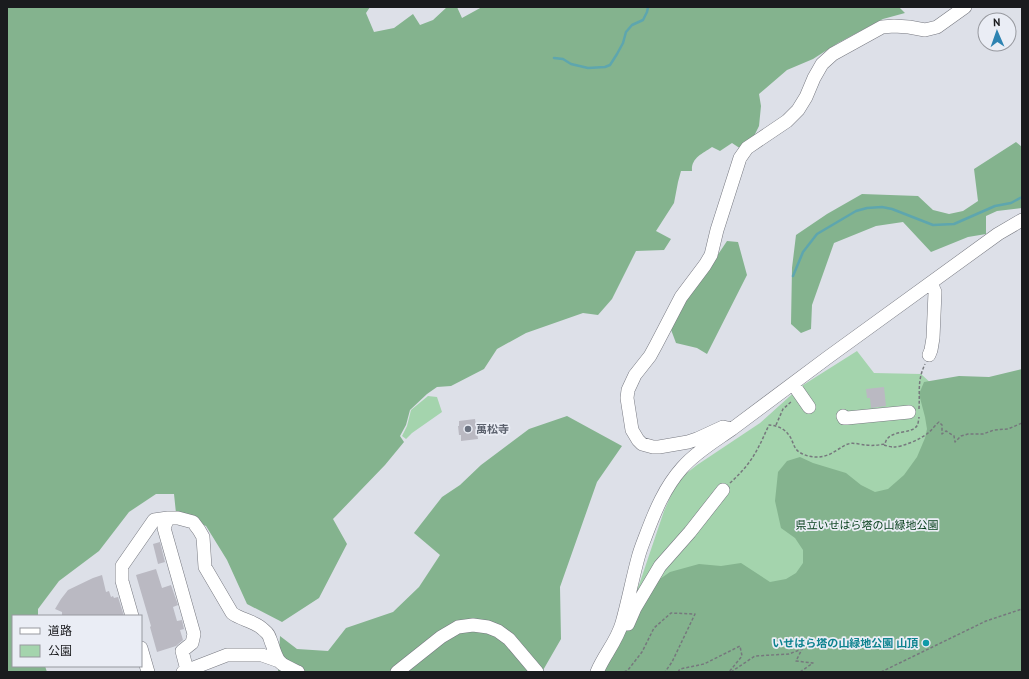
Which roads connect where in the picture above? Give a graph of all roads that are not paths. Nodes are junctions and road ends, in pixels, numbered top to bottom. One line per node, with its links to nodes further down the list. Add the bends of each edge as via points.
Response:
1 (965, 7): 9 (street, via 937,27 925,30 882,27 833,54 822,64 798,110 787,121 747,148 740,158 711,255 681,297 650,356 634,375 627,398 632,430 642,444 653,448 688,442 723,427)
2 (1022, 220): 3 (street, via 998,234)
3 (931, 283): 4 (street, via 935,292 933,338); 5 (street)
4 (929, 355)
5 (793, 384): 6 (street); 9 (street)
6 (809, 406)
7 (909, 412): 8 (street, via 846,418)
8 (843, 416)
9 (732, 429): 13 (street, via 693,457 673,479 663,495 638,556)
10 (723, 490): 13 (street, via 660,566 628,624)
11 (166, 523): 12 (street, via 154,520 122,566 122,581); 15 (street, via 178,518 193,522 203,537 205,567 227,606 238,618 259,626 269,635); 16 (street, via 194,634 192,643 182,651)
12 (132, 615)
13 (622, 625): 21 (street)
14 (142, 651): 17 (street)
15 (279, 661): 16 (street, via 262,655 227,655); 18 (street)
16 (185, 671)
17 (148, 672)
18 (298, 672)
19 (397, 672): 20 (street, via 441,637 458,627 472,625 488,627 509,639)
20 (536, 672)
21 (597, 672)

